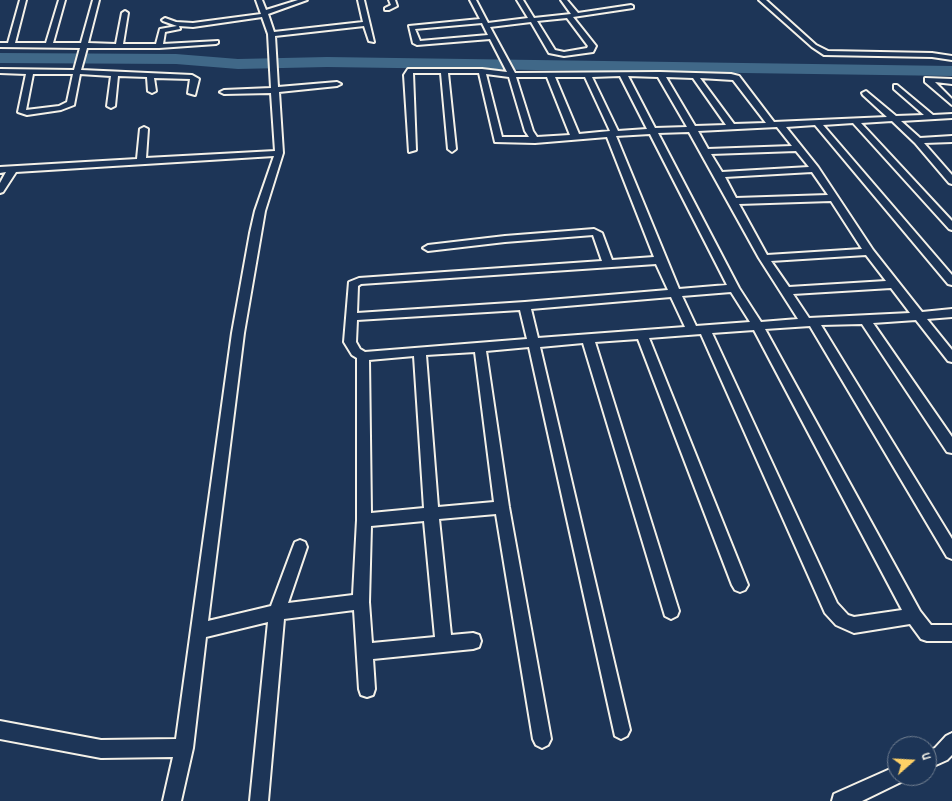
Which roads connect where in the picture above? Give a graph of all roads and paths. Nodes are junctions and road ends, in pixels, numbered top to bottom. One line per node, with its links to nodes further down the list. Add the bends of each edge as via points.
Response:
1 (24, 0): 29 (street)
2 (62, 0): 30 (street)
3 (96, 0): 33 (street)
4 (259, 0): 16 (street)
5 (304, 0): 16 (street)
6 (361, 0): 22 (street)
7 (392, 0): 14 (street, via 394,6)
8 (473, 0): 21 (street)
9 (520, 0): 19 (street)
10 (527, 0): 18 (street)
11 (564, 0): 17 (street)
12 (762, 0): 34 (street, via 826,53)
13 (631, 7): 17 (street)
14 (387, 9)
15 (124, 13): 31 (street)
16 (264, 14): 20 (street, via 192,25); 24 (street)
17 (573, 15): 18 (street); 19 (street, via 592,46 590,50 564,54 552,51)
18 (541, 18): 19 (street)
19 (533, 19): 21 (street)
20 (165, 20)
21 (486, 23): 25 (street); 25 (street, via 411,27 418,43)
22 (367, 24): 24 (street); 26 (street)
23 (215, 26): 32 (street, via 164,29)
24 (271, 34): 51 (street)
25 (492, 37): 40 (street)
26 (372, 41)
27 (216, 42): 32 (street)
28 (0, 45): 29 (street)
29 (11, 45): 30 (street)
30 (49, 45): 33 (street)
31 (119, 46): 32 (street); 33 (street)
32 (159, 46)
33 (83, 49): 39 (street)
34 (952, 58)
35 (444, 70): 37 (street); 74 (street); 75 (street, via 418,70 408,75)
36 (0, 71): 38 (street)
37 (482, 71): 40 (street); 71 (street, via 498,140)
38 (30, 72): 39 (street); 39 (street, via 22,112 71,104)
39 (77, 72): 41 (street)
40 (511, 73): 46 (street); 71 (street, via 529,131)
41 (115, 74): 45 (street); 57 (street)
42 (587, 74): 43 (street); 46 (street); 68 (street)
43 (623, 74): 44 (street); 67 (street)
44 (660, 74): 47 (street); 66 (street)
45 (150, 75): 52 (street); 54 (street, via 192,76 195,79)
46 (551, 75): 69 (street)
47 (696, 76): 63 (street, via 736,78); 64 (street)
48 (951, 81): 56 (street, via 928,80)
49 (337, 84): 51 (street)
50 (897, 87): 59 (street)
51 (276, 90): 53 (street); 77 (street)
52 (152, 91)
53 (224, 92)
54 (192, 93)
55 (866, 93): 60 (street)
56 (952, 103)
57 (111, 106)
58 (952, 116): 59 (street)
59 (932, 117): 60 (street)
60 (894, 119): 61 (street); 72 (street)
61 (856, 122): 62 (street); 89 (street)
62 (817, 123): 63 (street); 95 (street)
63 (775, 125): 64 (street); 73 (street)
64 (732, 128): 66 (street)
65 (144, 129): 78 (street)
66 (691, 129): 67 (street); 76 (street)
67 (651, 131): 68 (street); 97 (street)
68 (612, 133): 69 (street); 93 (street)
69 (576, 138): 71 (street)
70 (952, 139): 72 (street)
71 (535, 140)
72 (918, 141): 80 (street)
73 (798, 148): 76 (street); 82 (street)
74 (452, 149)
75 (412, 150)
76 (705, 152): 84 (street)
77 (280, 153): 78 (street); 126 (street, via 260,211 246,287)
78 (141, 161): 81 (street)
79 (952, 163): 80 (street)
80 (935, 164): 85 (street)
81 (13, 169): 83 (street); 86 (street)
82 (815, 169): 84 (street); 87 (street)
83 (0, 170)
84 (719, 175): 88 (street)
85 (952, 181)
86 (0, 190)
87 (835, 198): 88 (street); 91 (street)
88 (732, 201): 92 (street)
89 (952, 226)
90 (428, 248): 94 (street, via 594,232)
91 (869, 252): 92 (street); 96 (street)
92 (764, 258): 98 (street)
93 (660, 260): 94 (street); 99 (street)
94 (608, 262): 103 (street, via 359,281 353,284)
95 (952, 282)
96 (895, 284): 98 (street); 102 (street)
97 (734, 288): 99 (street); 106 (street)
98 (786, 292): 105 (street)
99 (676, 294): 100 (street); 107 (street)
100 (525, 306): 103 (street); 110 (street)
101 (952, 313): 102 (street)
102 (919, 316): 104 (street); 114 (street)
103 (351, 317): 113 (street, via 350,342)
104 (865, 320): 105 (street); 115 (street)
105 (809, 322): 106 (street); 120 (street)
106 (758, 326): 107 (street); 125 (street)
107 (698, 330): 108 (street); 125 (street, via 831,608 842,620 854,625)
108 (642, 334): 109 (street); 121 (street)
109 (588, 339): 110 (street); 123 (street)
110 (534, 342): 111 (street); 133 (street)
111 (480, 348): 112 (street); 116 (street)
112 (420, 352): 113 (street); 117 (street)
113 (363, 356): 118 (street)
114 (952, 358)
115 (952, 448)
116 (502, 507): 117 (street); 134 (street)
117 (431, 514): 118 (street); 129 (street)
118 (364, 520): 122 (street)
119 (300, 547): 124 (street)
120 (952, 552)
121 (740, 585)
122 (361, 602): 124 (street); 130 (street)
123 (671, 611)
124 (277, 612): 126 (street); 140 (street)
125 (914, 616): 127 (street, via 927,633)
126 (200, 631): 136 (street)
127 (952, 634)
128 (473, 641): 129 (street)
129 (444, 644): 130 (street)
130 (364, 652): 131 (street)
131 (366, 690)
132 (0, 730): 136 (street, via 101,749)
133 (621, 730)
134 (542, 739)
135 (952, 742): 137 (street)
136 (184, 748): 139 (street)
137 (937, 756)
138 (887, 779): 141 (street)
139 (172, 801)
140 (259, 801)
141 (841, 801)

